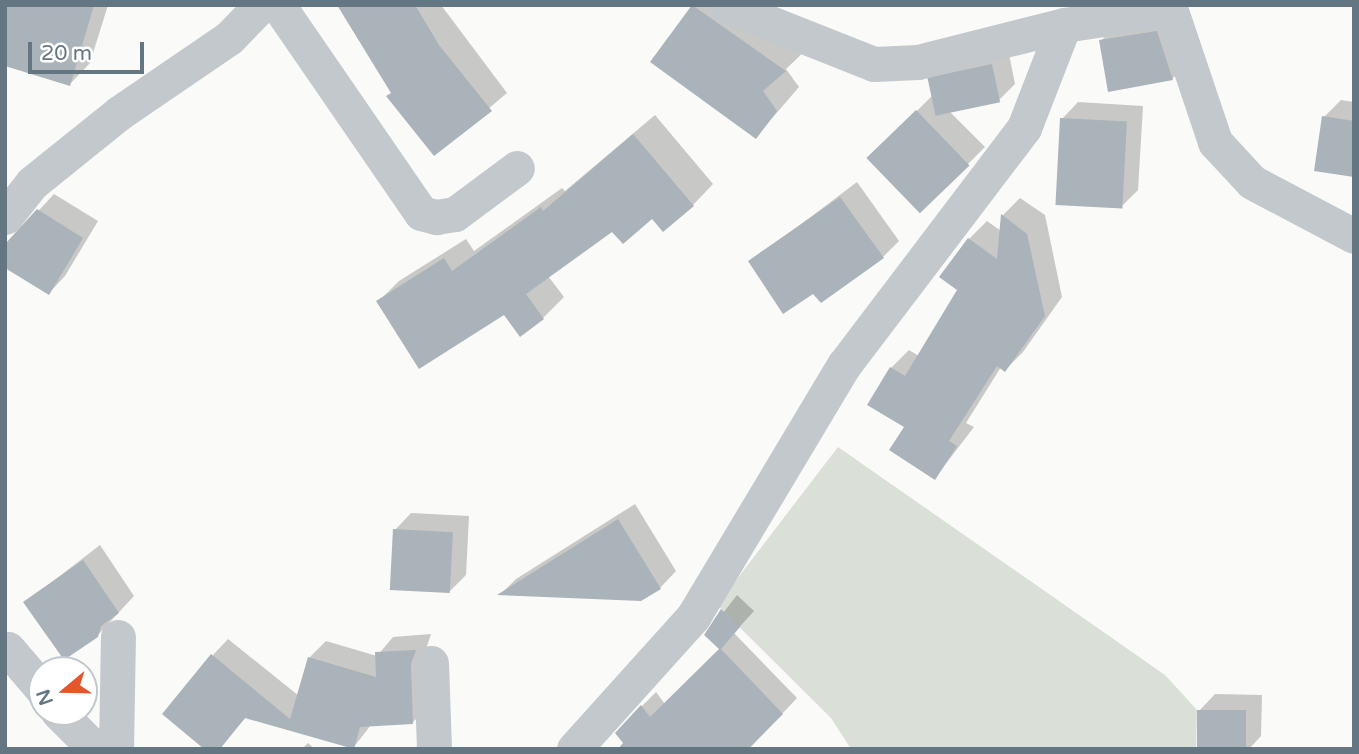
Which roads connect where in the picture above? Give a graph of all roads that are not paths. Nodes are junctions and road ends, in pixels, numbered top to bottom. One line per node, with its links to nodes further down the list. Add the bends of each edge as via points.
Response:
1 (261, 5): 7 (street, via 229,38 119,113 42,175)
2 (278, 5): 6 (street, via 421,213 436,217 455,214)
3 (725, 5): 5 (street, via 874,64 918,62)
4 (1169, 7): 5 (street); 8 (street, via 1215,142 1252,182)
5 (1064, 25): 17 (street, via 1024,128 844,365 693,617)
6 (517, 168)
7 (5, 217)
8 (1354, 236)
9 (118, 637): 15 (street)
10 (8, 649): 12 (street)
11 (431, 663): 16 (street)
12 (28, 673)
13 (72, 726): 14 (street)
14 (95, 749)
15 (116, 749)
16 (433, 749)
17 (574, 749)

